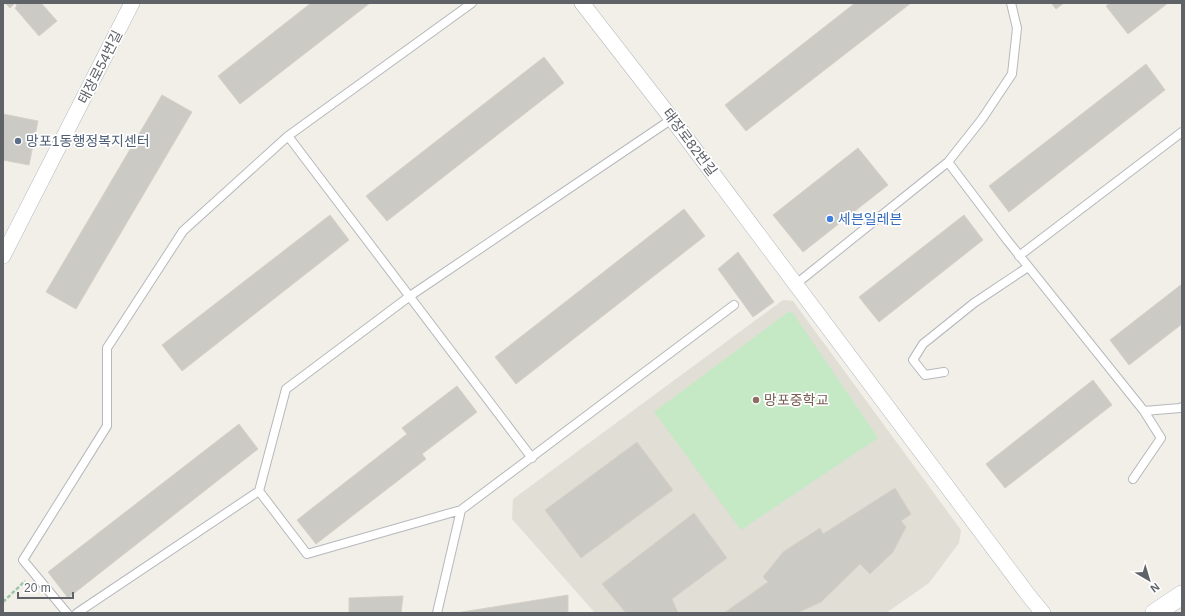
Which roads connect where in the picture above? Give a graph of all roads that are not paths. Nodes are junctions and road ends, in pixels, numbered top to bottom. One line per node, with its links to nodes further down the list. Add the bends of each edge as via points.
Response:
1 (132, 3): 9 (street, 태장로54번길)
2 (472, 3): 7 (lane)
3 (582, 3): 5 (street, 태장로82번길)
4 (1011, 3): 8 (lane, via 1017,28 1012,74 982,119)
5 (672, 118): 12 (street, 태장로82번길); 13 (lane)
6 (1182, 132): 10 (lane)
7 (288, 136): 13 (lane); 23 (lane, via 183,231 107,348 107,426 23,560)
8 (948, 162): 10 (lane); 12 (lane)
9 (3, 256)
10 (1019, 256): 11 (lane)
11 (1028, 267): 15 (lane, via 974,303 923,344 913,360 925,375); 17 (lane)
12 (796, 284): 26 (street, 태장로82번길)
13 (410, 296): 18 (lane); 20 (lane, via 286,389)
14 (734, 305): 18 (lane)
15 (944, 372)
16 (1182, 407): 17 (lane)
17 (1144, 411): 19 (lane, via 1161,438)
18 (532, 458): 21 (lane)
19 (1134, 479)
20 (259, 491): 21 (lane, via 307,554); 24 (lane)
21 (461, 510): 25 (lane)
22 (1182, 595): 27 (street)
23 (67, 613)
24 (77, 613)
25 (437, 613)
26 (1043, 613)
27 (1155, 613)

